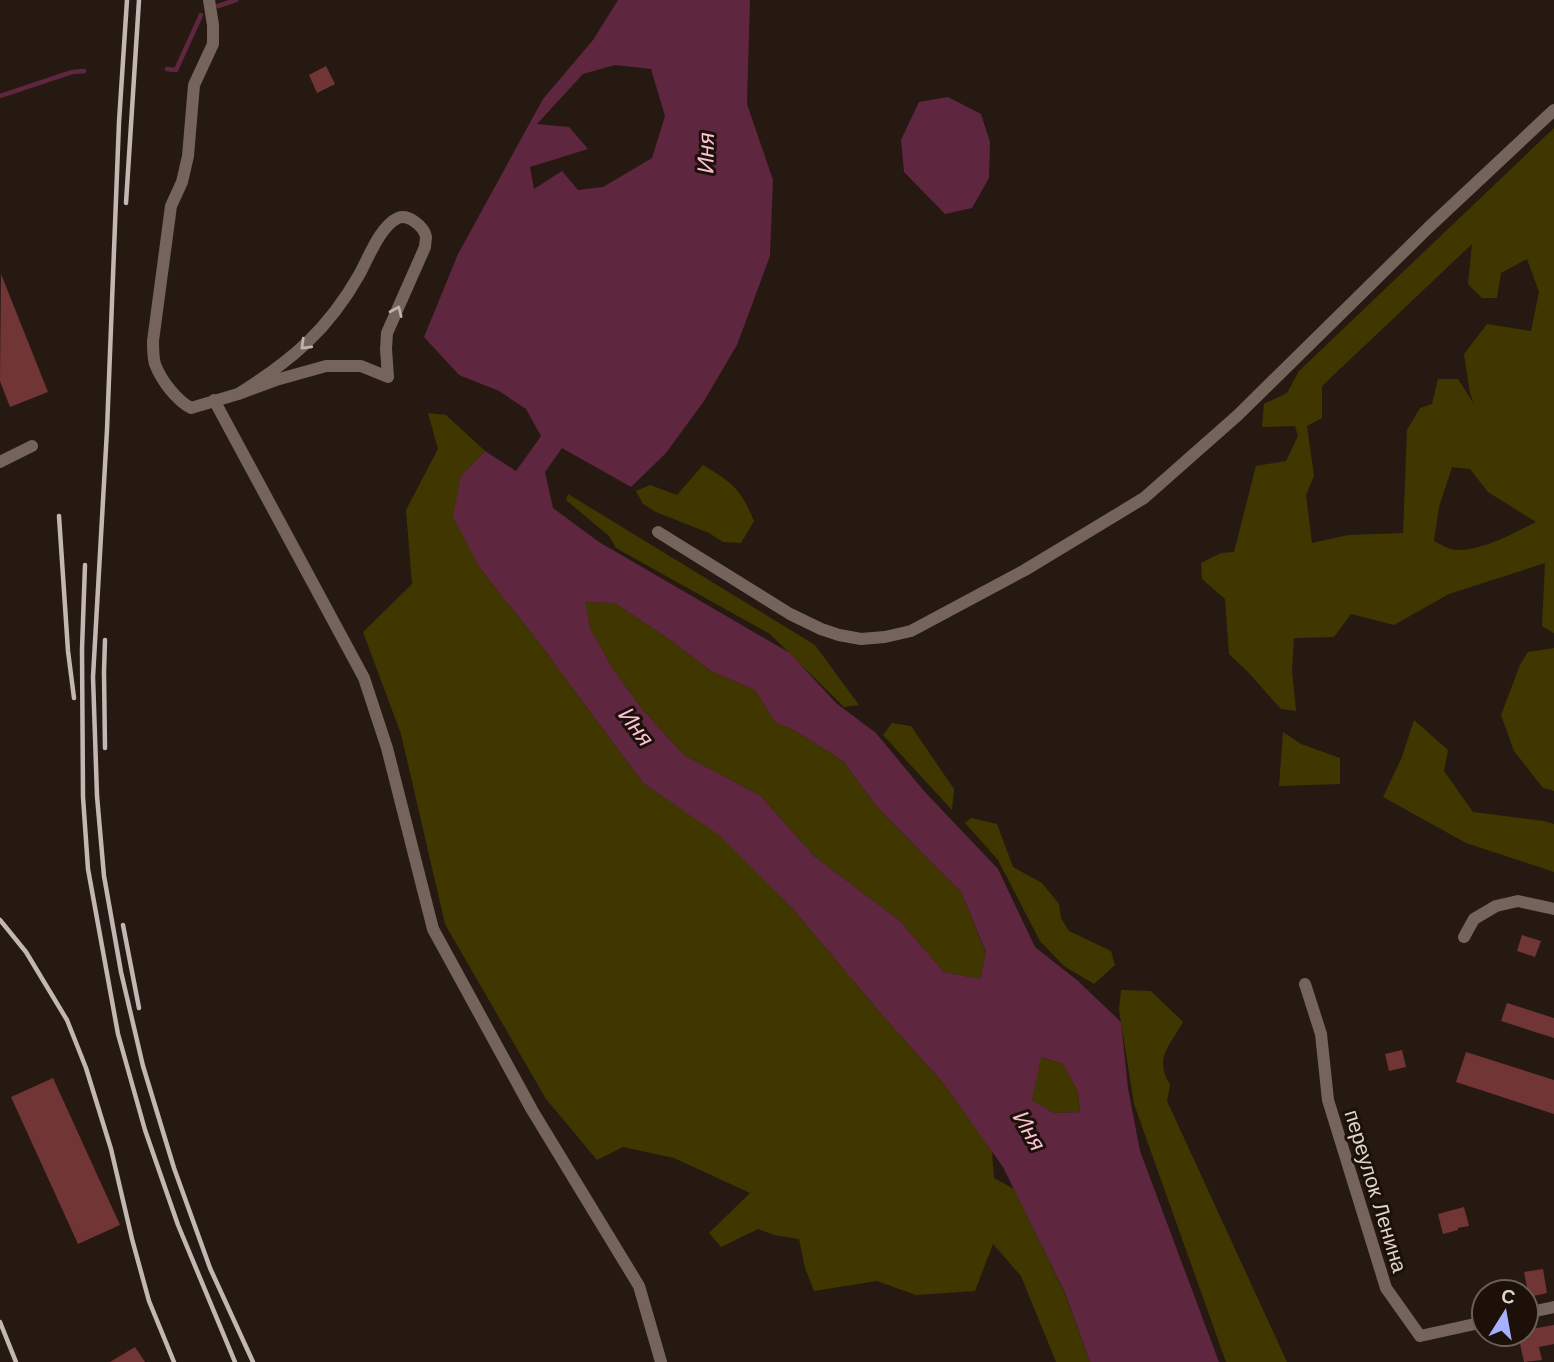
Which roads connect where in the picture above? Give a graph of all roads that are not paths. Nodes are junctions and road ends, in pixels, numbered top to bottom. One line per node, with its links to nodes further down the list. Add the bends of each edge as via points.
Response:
1 (209, 4): 4 (street, via 213,44 194,85 188,156 171,206 153,341 154,363 181,402 191,408)
2 (1554, 110): 7 (street, via 1238,415 1144,498 1025,570 911,631 861,639 821,629)
3 (238, 394): 3 (street, one-way to 3, via 326,366 360,366 388,377 387,333 425,247 426,234 419,225 401,217 384,230 355,282 306,345); 4 (street)
4 (214, 400): 12 (street, via 364,678 387,748 433,929 532,1110 639,1286)
5 (32, 446): 6 (street)
6 (0, 462)
7 (657, 532)
8 (1554, 909): 9 (street, via 1518,901 1496,905 1474,919)
9 (1464, 937)
10 (1305, 984): 11 (street, переулок Ленина, via 1321,1034 1328,1100 1386,1288 1420,1336)
11 (1470, 1325)
12 (661, 1362)

